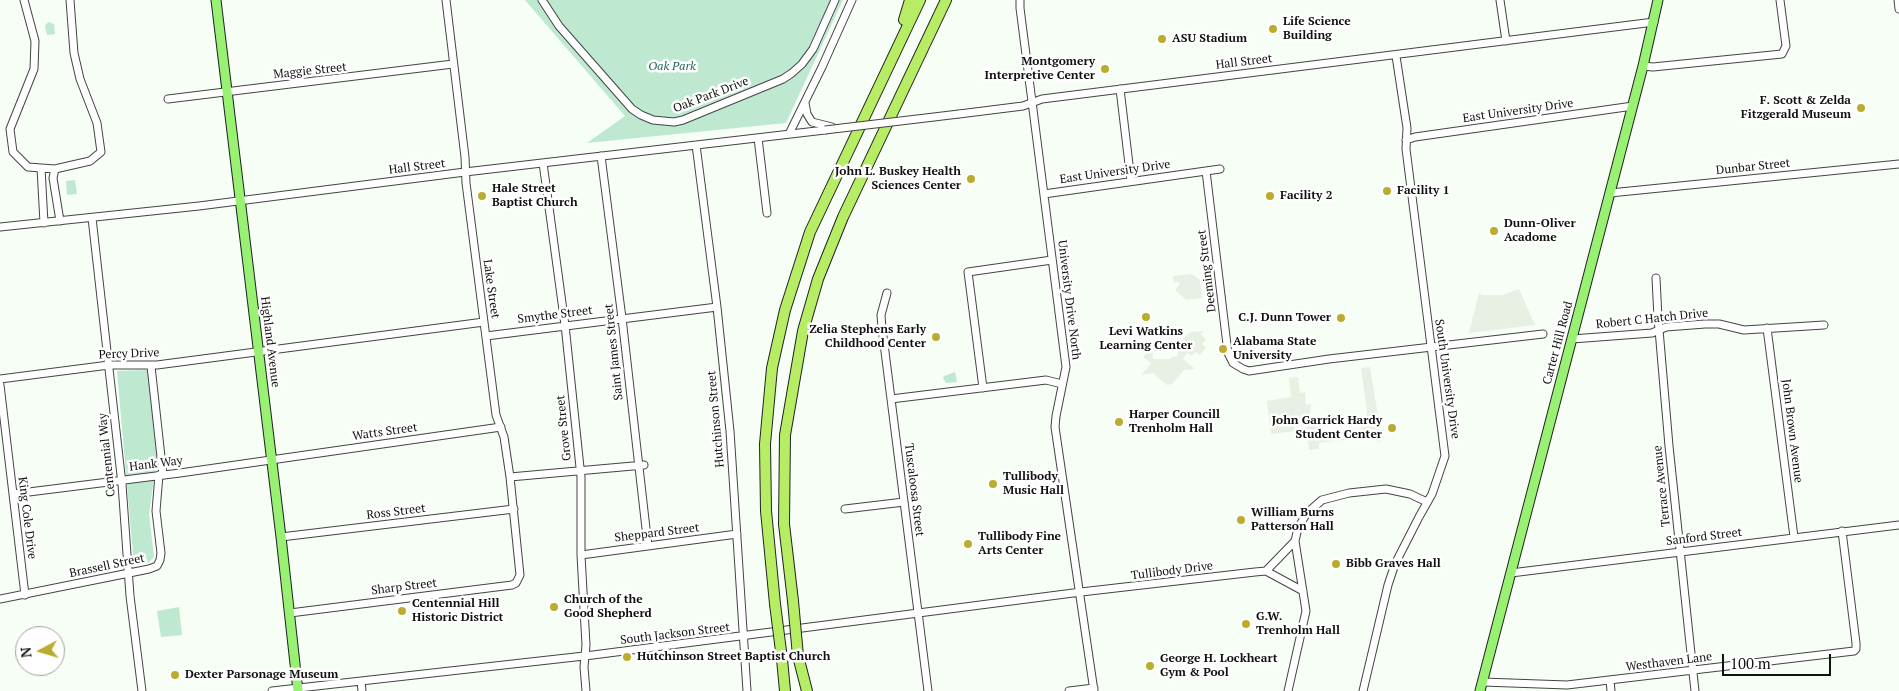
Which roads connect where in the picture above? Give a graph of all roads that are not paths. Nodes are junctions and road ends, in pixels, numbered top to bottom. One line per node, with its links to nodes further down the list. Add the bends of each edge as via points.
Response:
1 (24, 0): 37 (street, via 35,40 34,69 10,129 13,152 28,167)
2 (70, 0): 38 (street, via 74,53 97,123 101,152 90,161)
3 (216, 0): 24 (main road, Highland Avenue)
4 (446, 0): 20 (street, Lake Street)
5 (542, 0): 6 (street, Oak Park Drive, via 559,26 632,109 653,120 674,122 792,73 813,49)
6 (835, 0)
7 (852, 0): 26 (street)
8 (910, 0): 22 (highway)
9 (920, 0): 22 (highway)
10 (946, 0): 106 (highway, bridge, via 843,217 818,279 803,331 785,435 784,524)
11 (1020, 0): 27 (street, University Drive North)
12 (1500, 0): 18 (street)
13 (1658, 0): 17 (main road, Carter Hill Road)
14 (1780, 0): 21 (street, via 1786,46 1778,55)
15 (1898, 0): 16 (street)
16 (1899, 9)
17 (1654, 22): 18 (street, Hall Street); 21 (main road, Carter Hill Road)
18 (1506, 41): 19 (street, Hall Street)
19 (1396, 56): 23 (street, Hall Street); 32 (street, South University Drive)
20 (453, 64): 24 (street, Maggie Street); 41 (street, Lake Street)
21 (1643, 66): 28 (main road, Carter Hill Road)
22 (885, 72): 118 (highway, bridge, via 810,232 785,310 772,368 765,444 766,511)
23 (1120, 89): 27 (street, Hall Street); 42 (street)
24 (227, 92): 25 (street, Maggie Street); 45 (main road, Highland Avenue)
25 (168, 99)
26 (805, 101): 29 (street, Hall Street, via 812,122); 30 (street)
27 (1033, 103): 29 (street, Hall Street, bridge); 44 (street, University Drive North)
28 (1632, 106): 32 (street, East University Drive); 43 (main road, Carter Hill Road)
29 (838, 128): 30 (street, Hall Street, bridge)
30 (789, 134): 31 (street, Hall Street)
31 (758, 138): 33 (street, Hall Street); 46 (street)
32 (1406, 140): 64 (street, South University Drive)
33 (696, 145): 34 (street, Hall Street); 54 (street, Hutchinson Street)
34 (601, 156): 35 (street, Hall Street); 55 (street, Saint James Street)
35 (543, 163): 41 (street, Hall Street); 57 (street, Grove Street)
36 (1899, 164): 43 (street, Dunbar Street)
37 (42, 168): 38 (street); 49 (street)
38 (56, 169): 48 (street, via 53,178)
39 (1220, 169): 40 (street, East University Drive)
40 (1206, 171): 42 (street, East University Drive); 64 (street, Deeming Street, via 1228,353 1237,366 1250,371)
41 (465, 172): 45 (street, Hall Street); 56 (street, Lake Street)
42 (1131, 181): 44 (street, East University Drive)
43 (1610, 193): 63 (main road, Carter Hill Road)
44 (1044, 194): 51 (street, University Drive North)
45 (240, 202): 47 (street, Hall Street); 65 (main road, Highland Avenue)
46 (768, 213)
47 (92, 218): 48 (street, Hall Street); 66 (street, Centennial Way)
48 (60, 221): 49 (street, Hall Street)
49 (44, 223): 50 (street, Hall Street)
50 (0, 227)
51 (1052, 260): 69 (street, University Drive North, via 1066,367); 71 (street, via 968,272)
52 (1656, 278): 60 (street, Terrace Avenue)
53 (887, 293): 72 (street, Tuscaloosa Street, via 881,321)
54 (717, 307): 55 (street, Smythe Street); 87 (street, Hutchinson Street, via 730,431)
55 (622, 318): 57 (street, Smythe Street); 75 (street, Saint James Street)
56 (484, 322): 62 (street, Lake Street); 65 (street)
57 (564, 325): 62 (street, Smythe Street); 76 (street, Grove Street)
58 (1824, 325): 59 (street, Robert C Hatch Drive)
59 (1767, 328): 60 (street, Robert C Hatch Drive, via 1739,330 1716,324); 89 (street, John Brown Avenue)
60 (1659, 330): 63 (street, Robert C Hatch Drive); 92 (street, Terrace Avenue)
61 (1543, 334): 64 (street)
62 (486, 336): 73 (street, Lake Street, via 496,415)
63 (1572, 339): 95 (main road, Carter Hill Road)
64 (1430, 346): 82 (street, South University Drive, via 1445,456)
65 (259, 352): 67 (street, Percy Drive); 74 (main road, Highland Avenue)
66 (109, 366): 67 (street, Percy Drive); 68 (street, Percy Drive); 79 (street, Centennial Way)
67 (151, 366): 77 (street, Brassell Street)
68 (0, 379)
69 (1062, 384): 71 (street, via 1046,380); 99 (street, University Drive North, via 1055,427)
70 (0, 385): 80 (street, King Cole Drive)
71 (983, 388): 72 (street)
72 (891, 398): 81 (street, Tuscaloosa Street)
73 (501, 427): 74 (street, Watts Street); 78 (street, Lake Street)
74 (272, 459): 77 (street, Hank Way); 88 (main road, Highland Avenue)
75 (641, 465): 76 (street); 91 (street, Saint James Street)
76 (580, 471): 78 (street); 93 (street, Grove Street)
77 (161, 475): 79 (street, Hank Way); 96 (street, Brassell Street, via 156,511 160,560 157,566)
78 (510, 477): 83 (street, Lake Street)
79 (122, 480): 80 (street, Hank Way); 96 (street, Centennial Way)
80 (13, 494): 100 (street, King Cole Drive)
81 (904, 502): 84 (street); 103 (street, Tuscaloosa Street)
82 (1427, 502): 90 (street, via 1386,489 1329,497 1307,513 1298,528); 124 (street, South University Drive, via 1390,578)
83 (514, 509): 88 (street, Ross Street); 97 (street, Lake Street)
84 (845, 509)
85 (1899, 525): 86 (street, Sanford Street)
86 (1842, 532): 89 (street, Sanford Street); 107 (street, Westhaven Lane, via 1856,649)
87 (736, 534): 91 (street, Sheppard Street); 104 (street, Hutchinson Street)
88 (281, 537): 102 (main road, Highland Avenue)
89 (1794, 538): 92 (street, Sanford Street)
90 (1295, 542): 94 (street); 98 (street)
91 (648, 546): 93 (street, Sheppard Street)
92 (1679, 552): 95 (street, Sanford Street); 107 (street, Terrace Avenue)
93 (581, 554): 105 (street, Grove Street)
94 (1266, 571): 98 (street); 99 (street, Tullibody Drive)
95 (1511, 573): 110 (main road, Carter Hill Road)
96 (128, 574): 100 (street, Brassell Street); 113 (street, Centennial Way)
97 (519, 579): 102 (street, Sharp Street, via 512,585)
98 (1303, 591): 123 (street, via 1306,611)
99 (1081, 592): 103 (street, South Jackson Street); 112 (street, University Drive North)
100 (25, 594): 101 (street, Brassell Street)
101 (0, 599)
102 (290, 613): 111 (main road, Highland Avenue)
103 (918, 614): 104 (street, South Jackson Street); 121 (street, Tuscaloosa Street)
104 (744, 637): 105 (street, South Jackson Street); 117 (street, Hutchinson Street)
105 (585, 656): 109 (street, South Jackson Street); 116 (street, Grove Street)
106 (798, 656): 119 (highway); 120 (highway)
107 (1693, 671): 108 (street, Westhaven Lane); 126 (street, Terrace Avenue)
108 (1610, 680): 110 (street, Westhaven Lane, via 1567,685); 125 (street)
109 (361, 681): 111 (street, South Jackson Street); 115 (street)
110 (1482, 687)
111 (298, 689): 114 (street, South Jackson Street)
112 (1094, 689): 122 (street)
113 (142, 691)
114 (272, 691)
115 (362, 691)
116 (586, 691)
117 (747, 691)
118 (785, 691)
119 (802, 691)
120 (807, 691)
121 (928, 691)
122 (1069, 691)
123 (1288, 691)
124 (1363, 691)
125 (1611, 691)
126 (1695, 691)

